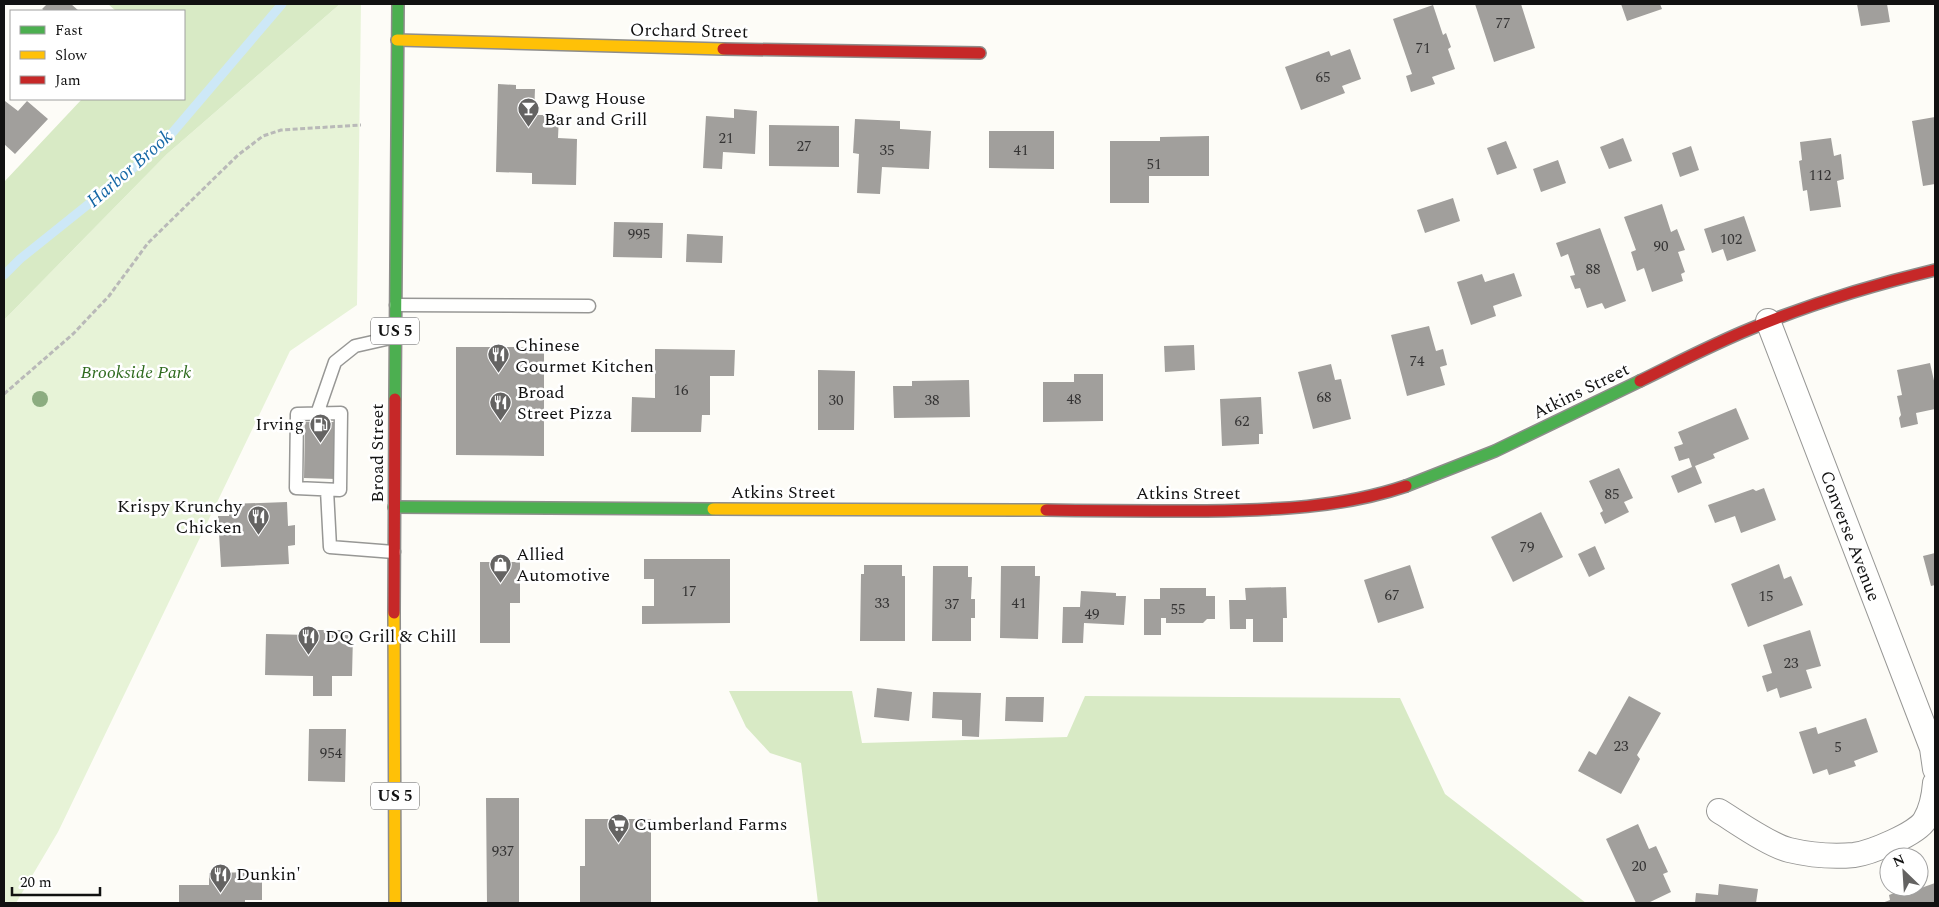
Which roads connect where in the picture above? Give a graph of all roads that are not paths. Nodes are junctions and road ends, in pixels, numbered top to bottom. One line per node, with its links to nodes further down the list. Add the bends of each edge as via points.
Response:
1 (398, 4): 2 (street, Broad Street / US 5)
2 (397, 40): 3 (street, Orchard Street, via 618,48); 5 (street, Broad Street / US 5)
3 (980, 53)
4 (1935, 270): 7 (street, Atkins Street, via 1849,293)
5 (396, 305): 6 (lane); 8 (street, Broad Street / US 5)
6 (589, 306)
7 (1768, 321): 11 (street, Atkins Street, via 1494,453 1432,478 1374,495 1316,506 1246,510); 13 (street, Converse Avenue)
8 (395, 337): 9 (lane, via 355,346 335,362); 11 (street, Broad Street / US 5)
9 (317, 414): 10 (lane, via 341,413 340,490); 10 (lane, via 297,414 296,488)
10 (327, 490): 12 (lane, via 330,547)
11 (394, 507): 12 (street, Broad Street / US 5)
12 (394, 552): 16 (street, Broad Street / US 5)
13 (1934, 755)
14 (1935, 783): 15 (street, via 1934,798 1924,821 1904,837 1856,854 1824,856 1788,849)
15 (1719, 811)
16 (395, 903)

